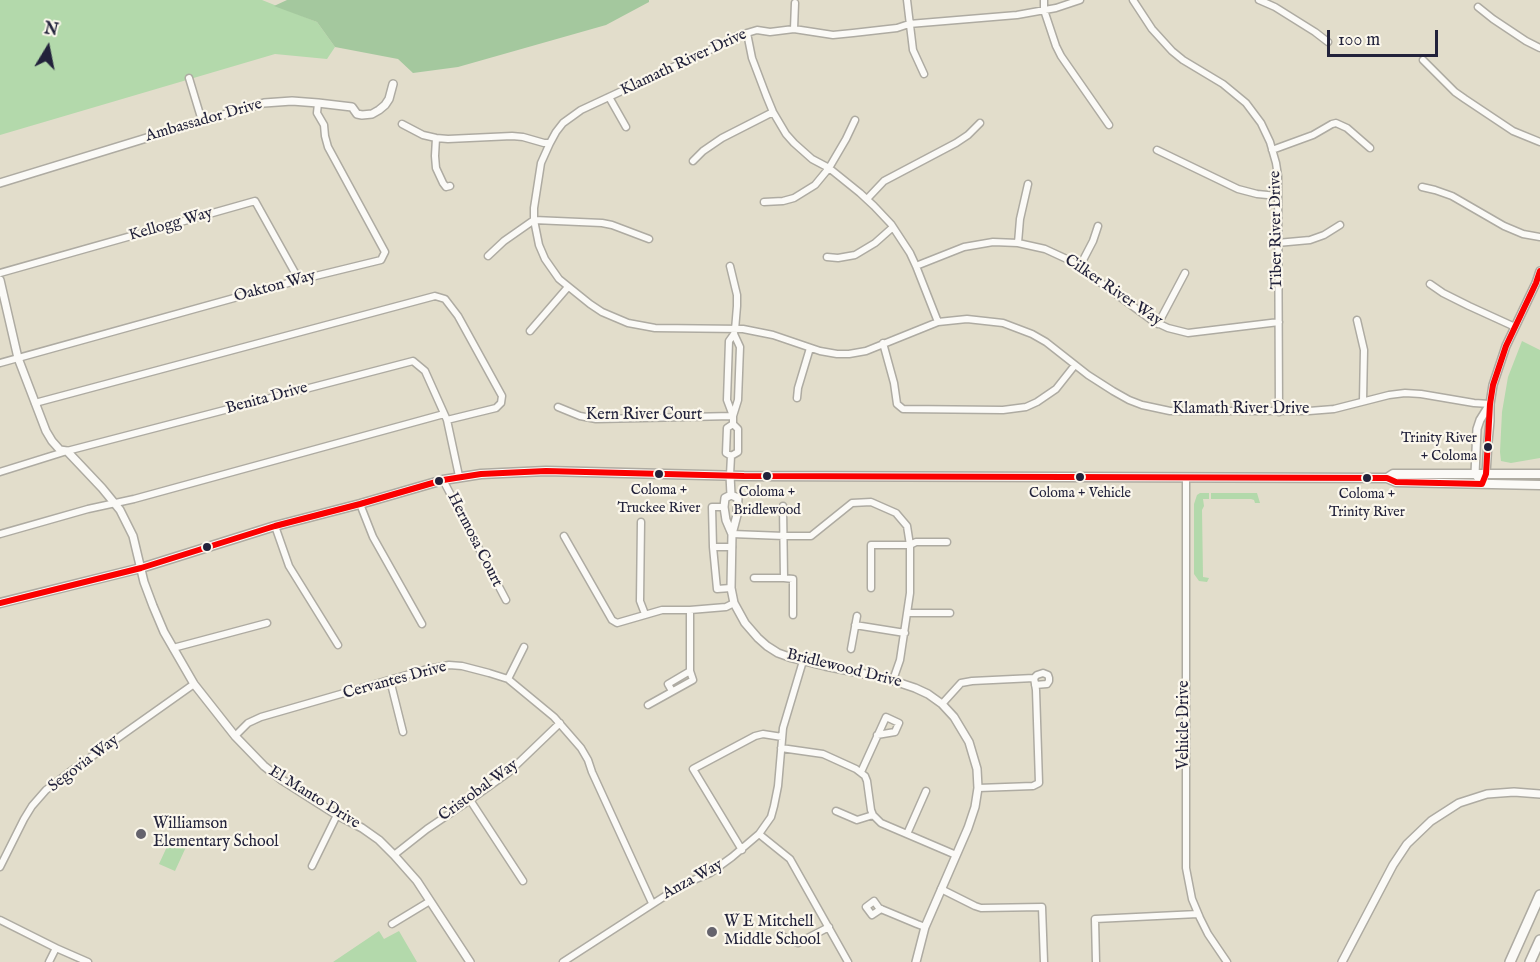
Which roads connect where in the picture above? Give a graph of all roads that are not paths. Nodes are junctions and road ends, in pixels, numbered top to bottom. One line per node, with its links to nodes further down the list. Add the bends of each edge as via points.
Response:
1 (907, 0): 9 (street)
2 (1044, 0): 8 (street)
3 (1080, 0): 8 (street, Klamath River Drive)
4 (1134, 0): 32 (street, Tiber River Drive, via 1172,51 1246,103 1261,123)
5 (1259, 0): 12 (street)
6 (795, 3): 10 (street)
7 (1478, 7): 13 (street)
8 (1044, 10): 9 (street, Klamath River Drive); 25 (street, via 1061,56)
9 (909, 24): 10 (street, Klamath River Drive, via 833,35); 15 (street, via 913,50)
10 (794, 29): 11 (street, Klamath River Drive)
11 (747, 33): 18 (street, Klamath River Drive); 20 (street)
12 (1328, 42)
13 (1540, 48)
14 (1423, 60): 28 (street, via 1455,92 1513,131)
15 (924, 74)
16 (189, 78): 22 (street)
17 (393, 84): 19 (street, Ambassador Drive, via 385,105 372,114)
18 (609, 97): 26 (street, Klamath River Drive); 29 (street, Klamath River Drive, via 563,123)
19 (318, 103): 22 (street, Ambassador Drive, via 264,103); 59 (street, Oakton Way, via 317,113 328,147 385,252 381,260)
20 (773, 112): 33 (street, via 722,138); 34 (street, via 798,147)
21 (855, 120): 34 (street)
22 (202, 121): 35 (street, Ambassador Drive)
23 (980, 123): 40 (street, via 956,143 884,181)
24 (402, 124): 27 (street)
25 (1109, 125)
26 (626, 127)
27 (436, 138): 29 (street, via 512,136); 37 (street, via 436,168 446,187)
28 (1540, 142)
29 (550, 143): 42 (street, Klamath River Drive, via 541,163)
30 (1370, 148): 32 (street, via 1336,123)
31 (1156, 150): 39 (street, via 1238,189)
32 (1272, 150): 39 (street, Tiber River Drive)
33 (693, 160)
34 (829, 168): 40 (street); 41 (street, via 815,185 799,195)
35 (0, 183)
36 (1028, 184): 48 (street)
37 (450, 186)
38 (1422, 187): 46 (street, via 1452,196 1504,226)
39 (1278, 196): 49 (street, Tiber River Drive)
40 (867, 199): 45 (street)
41 (764, 202)
42 (534, 220): 47 (street, via 602,223); 50 (street); 61 (street, Klamath River Drive, via 545,260)
43 (1340, 225): 49 (street, via 1310,240)
44 (1098, 226): 54 (street)
45 (893, 227): 51 (street, via 855,255); 53 (street)
46 (1540, 237)
47 (649, 239)
48 (1018, 243): 53 (street, Cilker River Way, via 964,247); 54 (street, Cilker River Way, via 1045,249)
49 (1277, 243): 64 (street, Tiber River Drive)
50 (488, 256)
51 (827, 257)
52 (730, 266): 68 (street, via 737,295)
53 (916, 266): 63 (street)
54 (1080, 266): 65 (street, Cilker River Way)
55 (1540, 271): 66 (street)
56 (0, 273): 59 (street, Kellogg Way, via 255,201)
57 (1185, 273): 65 (street)
58 (0, 280): 71 (street, El Manto Drive)
59 (299, 280): 71 (street, Oakton Way)
60 (1430, 284): 66 (street)
61 (568, 286): 67 (street); 68 (street, Klamath River Drive, via 602,312 634,324)
62 (1357, 320): 75 (street, via 1364,350)
63 (938, 322): 69 (street, Klamath River Drive); 73 (street, Klamath River Drive, via 967,319 1003,323 1046,342)
64 (1279, 322): 65 (street, Cilker River Way, via 1188,333); 79 (street, Tiber River Drive)
65 (1158, 324)
66 (1515, 327): 77 (street, via 1500,362)
67 (530, 331)
68 (734, 331): 70 (street, Klamath River Drive, via 773,335); 80 (street, via 740,347 738,400); 80 (street, via 729,341 727,400)
69 (883, 343): 70 (street, Klamath River Drive, via 849,354); 73 (street, via 897,405 903,409 1026,407 1047,397)
70 (810, 348): 74 (street)
71 (18, 358): 72 (street, Oakton Way); 76 (street, El Manto Drive)
72 (0, 363)
73 (1075, 365): 79 (street, Klamath River Drive, via 1129,400 1153,408)
74 (797, 398)
75 (1363, 400): 77 (street, Klamath River Drive, via 1421,394); 79 (street, Klamath River Drive, via 1322,410)
76 (35, 403): 81 (street, via 435,296 445,298 458,316 502,396 496,408); 83 (street, El Manto Drive, via 52,441 60,450)
77 (1490, 404): 86 (street, via 1477,429); 87 (street)
78 (558, 407): 80 (street, Kern River Court, via 596,419)
79 (1279, 412)
80 (733, 416): 82 (street)
81 (446, 417): 83 (street, Benita Drive, via 425,370 413,361); 89 (street, Benita Drive); 97 (street)
82 (733, 424): 84 (street, via 727,428 726,453); 84 (street, via 738,429 738,452)
83 (67, 451): 85 (street, Benita Drive); 97 (street, El Manto Drive)
84 (731, 456): 90 (street)
85 (0, 472)
86 (1475, 474): 87 (main road); 92 (main road, via 1393,474); 94 (street)
87 (1486, 474): 88 (main road); 94 (street)
88 (1540, 474)
89 (459, 476): 90 (main road, via 546,471); 93 (main road)
90 (730, 476): 91 (main road); 96 (street, Bridlewood Drive)
91 (1186, 478): 92 (main road); 169 (street, Vehicle Drive, via 1185,855)
92 (1387, 478): 94 (main road, via 1396,482)
93 (443, 480): 98 (main road); 116 (street, Hermosa Court)
94 (1482, 484): 95 (main road)
95 (1540, 485)
96 (731, 495): 100 (street, via 725,498); 104 (street, Bridlewood Drive, via 738,498)
97 (115, 504): 103 (street); 111 (street, El Manto Drive, via 127,522)
98 (360, 504): 102 (main road); 126 (street, via 373,537)
99 (783, 506): 106 (street)
100 (724, 507): 104 (street, Bridlewood Drive); 109 (street, via 712,507)
101 (641, 522): 122 (street, via 640,601)
102 (275, 526): 111 (main road); 129 (street, via 289,566)
103 (0, 534)
104 (732, 534): 106 (street); 110 (street, Bridlewood Drive)
105 (564, 536): 122 (street, via 612,620 617,623)
106 (784, 537): 108 (street, via 811,536 852,503 871,502 896,513 907,526); 113 (street)
107 (947, 542): 108 (street)
108 (910, 545): 115 (street, via 871,546); 120 (street)
109 (713, 547): 110 (street); 114 (street, via 717,589)
110 (732, 547): 114 (street, Bridlewood Drive)
111 (141, 568): 117 (main road); 131 (street, El Manto Drive)
112 (754, 578): 113 (street)
113 (784, 578): 123 (street, via 793,579)
114 (731, 588): 118 (street, Bridlewood Drive)
115 (871, 588)
116 (506, 600)
117 (0, 603)
118 (734, 603): 119 (street); 133 (street, Bridlewood Drive, via 745,623 767,646)
119 (690, 610): 122 (street); 141 (street, via 693,680)
120 (907, 613): 121 (street); 128 (street)
121 (950, 613)
122 (645, 614)
123 (793, 615)
124 (857, 616): 127 (street)
125 (267, 623): 131 (street)
126 (422, 624)
127 (855, 625): 128 (street); 132 (street)
128 (905, 633): 137 (street)
129 (338, 645)
130 (524, 647): 135 (street)
131 (173, 648): 138 (street, El Manto Drive)
132 (851, 649)
133 (803, 661): 137 (street, Bridlewood Drive); 146 (street, Anza Way)
134 (1034, 678): 139 (street); 139 (street, via 1043,673 1049,678 1047,684); 140 (street, via 961,683)
135 (508, 679): 136 (street, Cervantes Drive, via 449,665); 142 (street, Cervantes Drive)
136 (390, 680): 143 (street); 145 (street, Cervantes Drive, via 261,717)
137 (893, 680): 140 (street, Bridlewood Drive)
138 (194, 684): 145 (street, El Manto Drive); 162 (street, Segovia Way, via 46,790 24,819)
139 (1035, 685): 149 (street, via 1039,783)
140 (942, 704): 149 (street, Bridlewood Drive, via 969,742)
141 (648, 705)
142 (560, 723): 152 (street, Cristobal Way, via 509,772); 167 (street, Cervantes Drive, via 588,760)
143 (403, 732)
144 (878, 735): 148 (street)
145 (235, 736): 154 (street, El Manto Drive, via 264,766)
146 (782, 737): 147 (street, Anza Way); 158 (street, via 756,736 693,769)
147 (781, 748): 148 (street, via 823,754); 156 (street, Anza Way, via 778,791 771,817)
148 (861, 772): 155 (street, via 867,781)
149 (978, 788): 160 (street, Bridlewood Drive, via 975,807)
150 (926, 791): 157 (street)
151 (1540, 794): 186 (street, via 1487,794 1459,803 1425,826 1393,866)
152 (470, 800): 159 (street, Cristobal Way); 163 (street)
153 (836, 811): 155 (street, via 857,820)
154 (337, 815): 159 (street, El Manto Drive, via 362,828); 161 (street)
155 (873, 815): 157 (street, via 881,823)
156 (759, 834): 158 (street, Anza Way); 172 (street, via 790,859)
157 (907, 834): 160 (street)
158 (742, 850): 167 (street, Anza Way, via 710,873)
159 (394, 855): 166 (street, El Manto Drive)
160 (956, 855): 164 (street, Bridlewood Drive)
161 (312, 866)
162 (0, 867)
163 (523, 881)
164 (941, 889): 173 (street, Bridlewood Drive); 183 (street, via 981,908 1042,907)
165 (1540, 895): 187 (main road)
166 (430, 901): 171 (street); 179 (street, El Manto Drive)
167 (652, 903): 180 (street, Anza Way)
168 (881, 909): 173 (street)
169 (1198, 914): 184 (street, via 1095,919); 185 (street, Vehicle Drive)
170 (0, 921): 176 (street)
171 (392, 924)
172 (829, 927): 174 (street, via 798,943); 181 (street)
173 (925, 927): 182 (street, Bridlewood Drive)
174 (779, 935)
175 (1540, 940): 188 (main road)
176 (56, 948): 177 (street); 178 (street)
177 (49, 962)
178 (88, 962)
179 (470, 962)
180 (563, 962)
181 (848, 962)
182 (916, 962)
183 (1044, 962)
184 (1096, 962)
185 (1227, 962)
186 (1342, 962)
187 (1510, 962)
188 (1530, 962)

